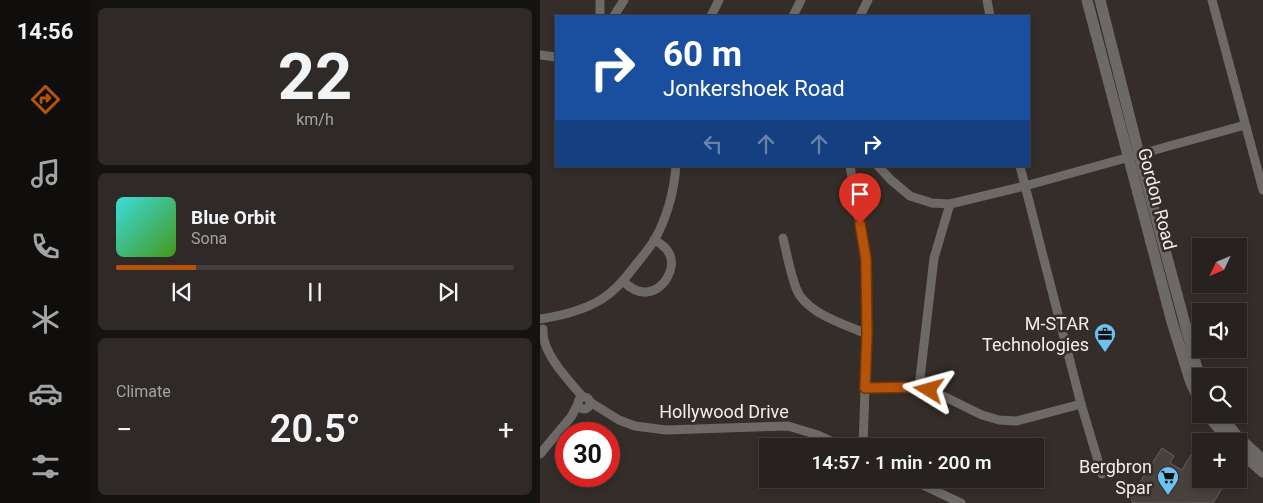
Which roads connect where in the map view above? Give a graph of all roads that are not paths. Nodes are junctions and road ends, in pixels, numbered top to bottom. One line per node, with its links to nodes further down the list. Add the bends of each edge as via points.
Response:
1 (600, 0): 10 (street)
2 (624, 0): 11 (street)
3 (719, 0): 12 (street)
4 (801, 0): 13 (street)
5 (868, 0): 14 (street)
6 (987, 0): 15 (street)
7 (1087, 0): 20 (street, Gordon Road)
8 (1100, 0): 19 (street, Gordon Road)
9 (1212, 0): 18 (street)
10 (600, 15)
11 (615, 15)
12 (712, 15)
13 (794, 15)
14 (860, 15)
15 (990, 15)
16 (540, 55): 17 (street)
17 (555, 58)
18 (1245, 125): 19 (street); 26 (street)
19 (1139, 154): 20 (street); 34 (street, Gordon Road)
20 (1128, 157): 25 (street); 36 (street, Gordon Road)
21 (676, 167): 29 (street, via 672,195)
22 (1020, 167): 25 (street)
23 (853, 168): 32 (street, via 866,259)
24 (882, 170): 27 (street, via 910,196 932,204)
25 (1025, 186): 27 (street); 39 (street)
26 (1263, 190)
27 (950, 204): 35 (street, via 934,258)
28 (783, 238): 32 (street, via 801,297 822,314)
29 (654, 240): 30 (street); 30 (street, via 666,247 672,260 665,281 655,290 646,292 632,289)
30 (623, 281): 31 (street, via 603,299)
31 (541, 325): 38 (street, Hollywood Drive, via 544,341 555,363)
32 (867, 334): 37 (street)
33 (540, 342): 38 (street, Hollywood Drive, via 552,366)
34 (1197, 368)
35 (919, 387): 37 (street); 39 (street, via 982,415 1007,421)
36 (1192, 387)
37 (865, 388): 44 (street)
38 (583, 404): 43 (street, Hollywood Drive, via 635,426 661,429 788,426); 45 (street)
39 (1080, 404): 49 (street)
40 (1214, 423): 42 (street)
41 (1227, 423): 47 (street)
42 (1222, 433)
43 (825, 438)
44 (863, 438)
45 (540, 454)
46 (1247, 458): 48 (street)
47 (1263, 460)
48 (1263, 472)
49 (1102, 474)
50 (930, 488): 51 (street)
51 (962, 503)

